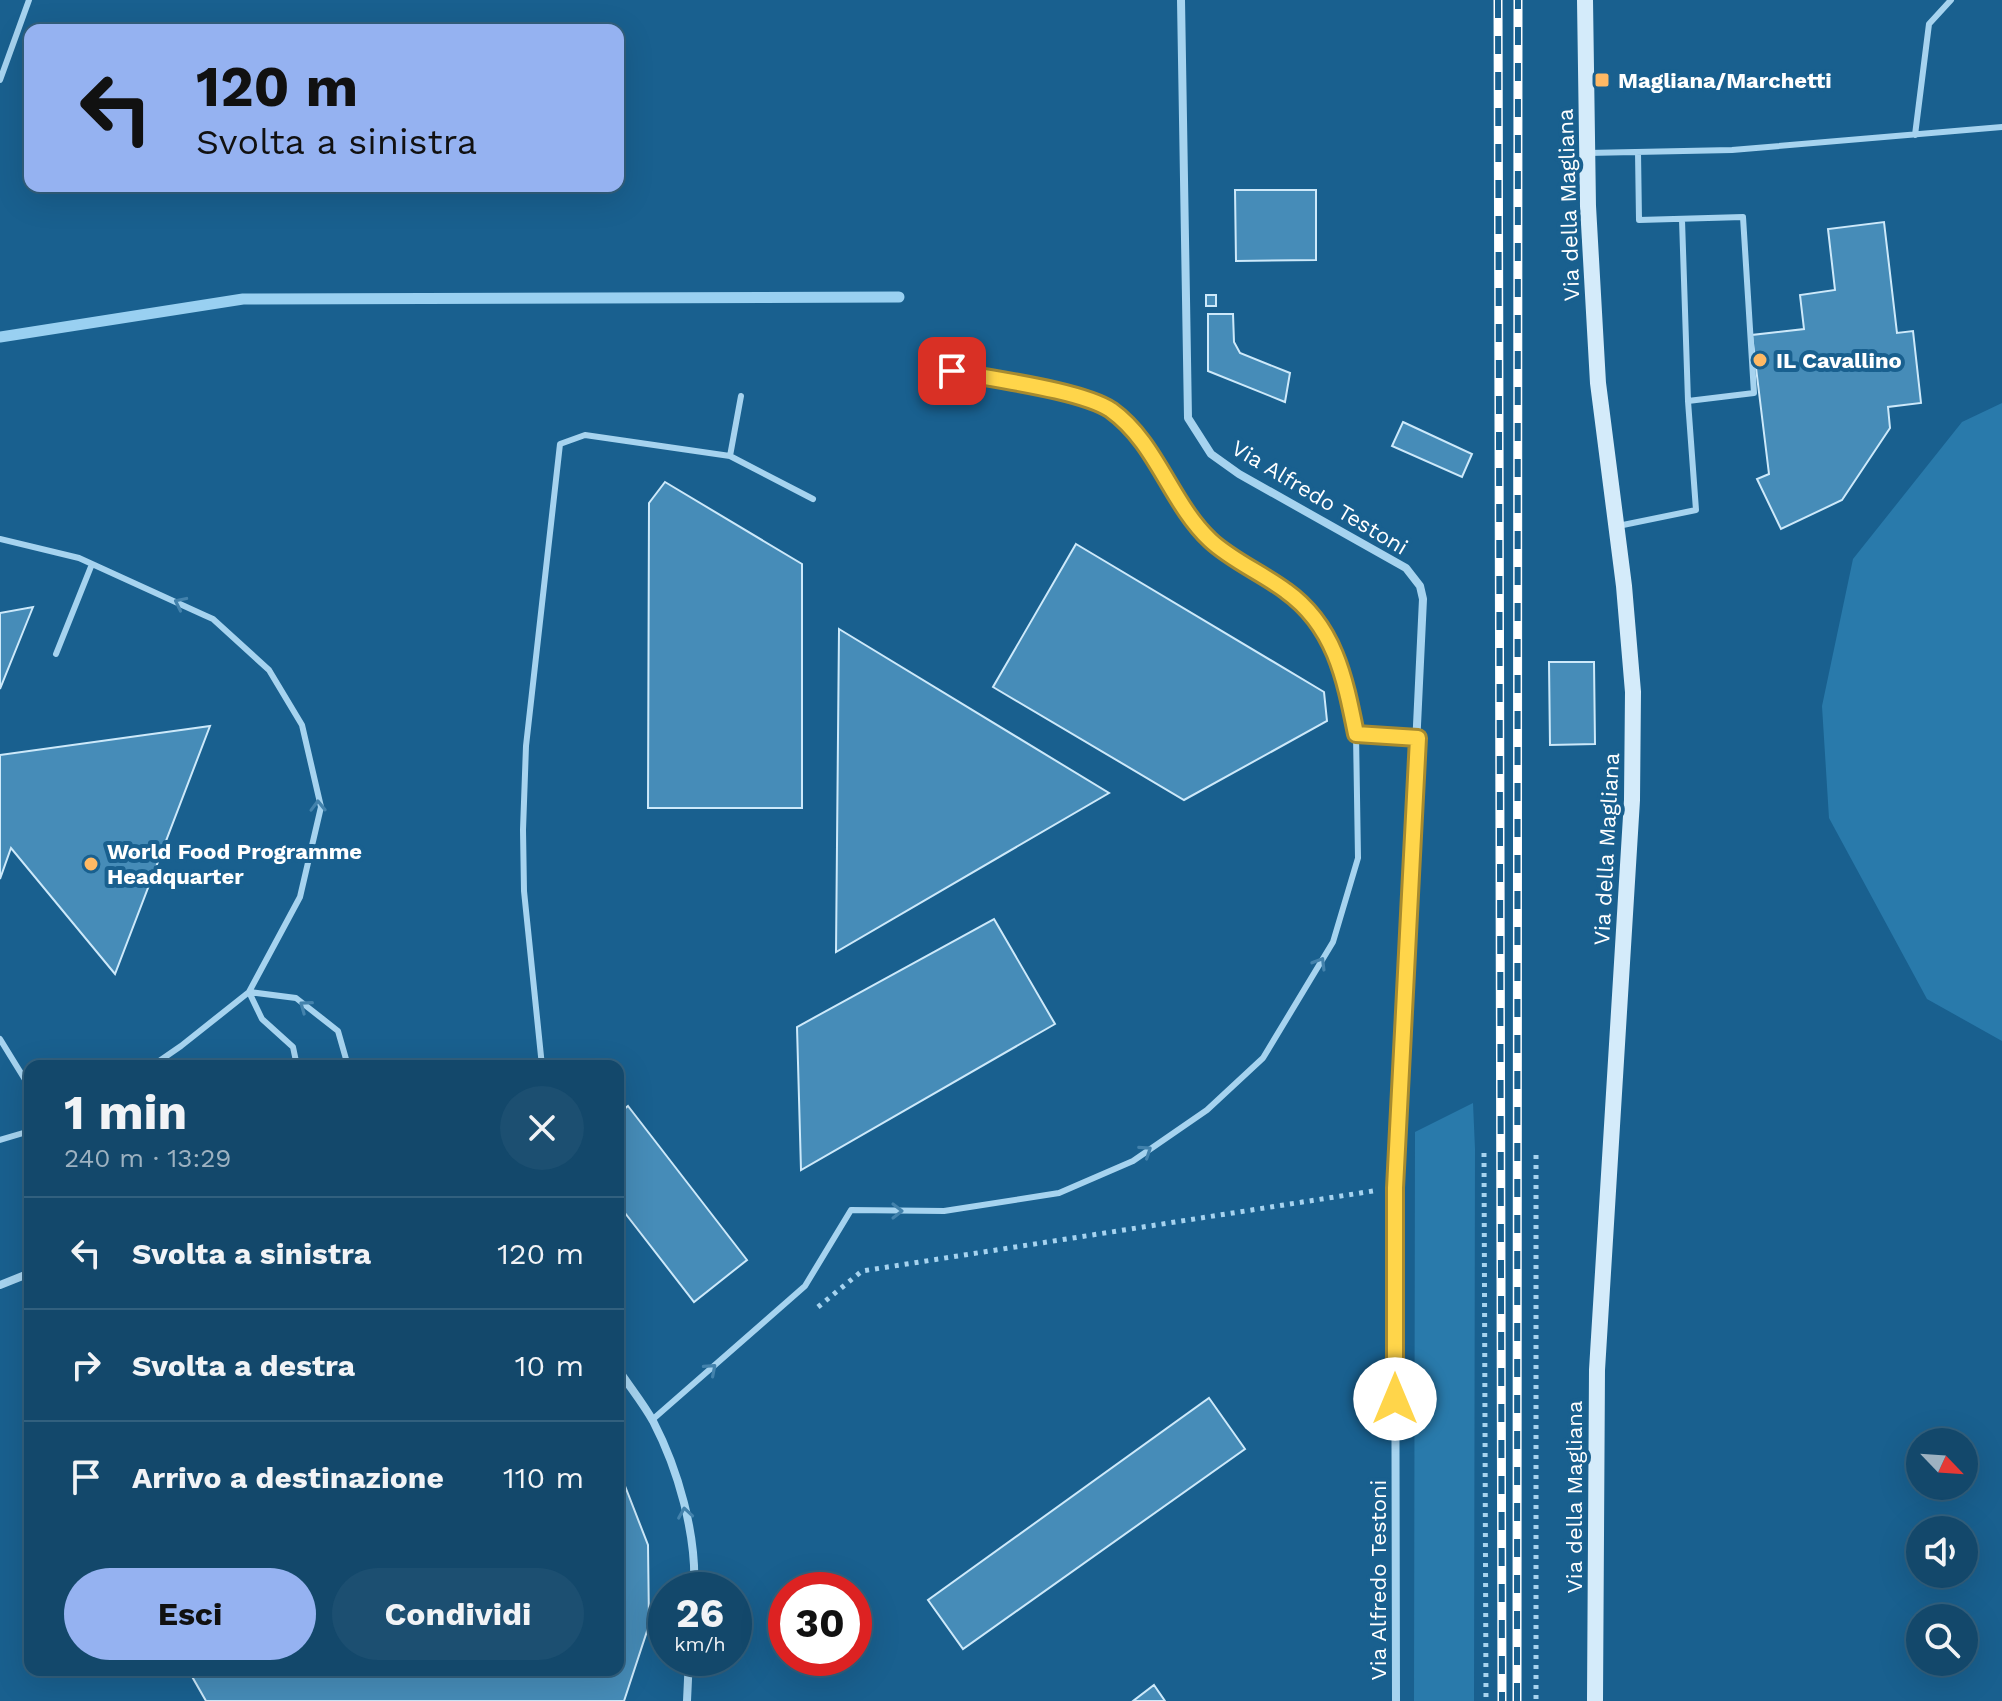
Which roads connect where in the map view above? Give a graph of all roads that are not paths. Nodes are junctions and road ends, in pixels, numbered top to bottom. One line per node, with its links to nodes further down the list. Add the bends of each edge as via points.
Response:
1 (29, 0): 5 (lane)
2 (1181, 0): 21 (street, Via Alfredo Testoni, via 1188,418 1211,454 1239,474 1414,576 1424,612)
3 (1585, 0): 9 (main road, Via della Magliana)
4 (1951, 0): 7 (lane, via 1929,24)
5 (0, 80)
6 (2002, 127): 7 (lane)
7 (1915, 135): 8 (lane)
8 (1638, 152): 9 (lane); 10 (lane, via 1639,220)
9 (1587, 153): 16 (main road, Via della Magliana, via 1598,383)
10 (1682, 220): 13 (lane); 13 (lane, via 1743,217 1754,393)
11 (925, 365): 20 (lane, via 1083,398 1109,409 1135,430 1211,541 1289,592 1316,619 1344,671)
12 (741, 396): 14 (lane)
13 (1688, 401): 16 (lane, via 1696,510)
14 (730, 456): 15 (lane); 27 (lane, via 585,435 560,444 526,746 523,830)
15 (813, 499)
16 (1617, 526): 39 (main road, Via della Magliana, via 1633,692 1632,800 1597,1370)
17 (0, 539): 18 (lane)
18 (92, 564): 19 (lane); 22 (lane, one-way to 18, via 300,897 321,807 302,725 269,670 213,619)
19 (56, 654)
20 (1356, 734): 21 (lane); 34 (lane, one-way to 20, via 805,1286 851,1210 944,1211 1059,1193 1133,1161 1207,1110 1263,1058 1333,942 1358,858)
21 (1418, 738): 38 (street, Via Alfredo Testoni, via 1395,1188)
22 (249, 992): 24 (lane); 25 (lane, via 262,1019 293,1047); 26 (lane, one-way to 22, via 338,1031 296,998)
23 (0, 1039): 28 (lane)
24 (161, 1060)
25 (296, 1060)
26 (346, 1060)
27 (541, 1060)
28 (24, 1078)
29 (24, 1132): 30 (lane)
30 (2, 1138)
31 (24, 1275): 32 (street)
32 (0, 1285)
33 (624, 1378): 34 (street)
34 (652, 1420): 35 (street, one-way to 34, via 681,1489)
35 (695, 1572)
36 (688, 1676): 37 (street)
37 (687, 1701)
38 (1396, 1701)
39 (1595, 1701)

